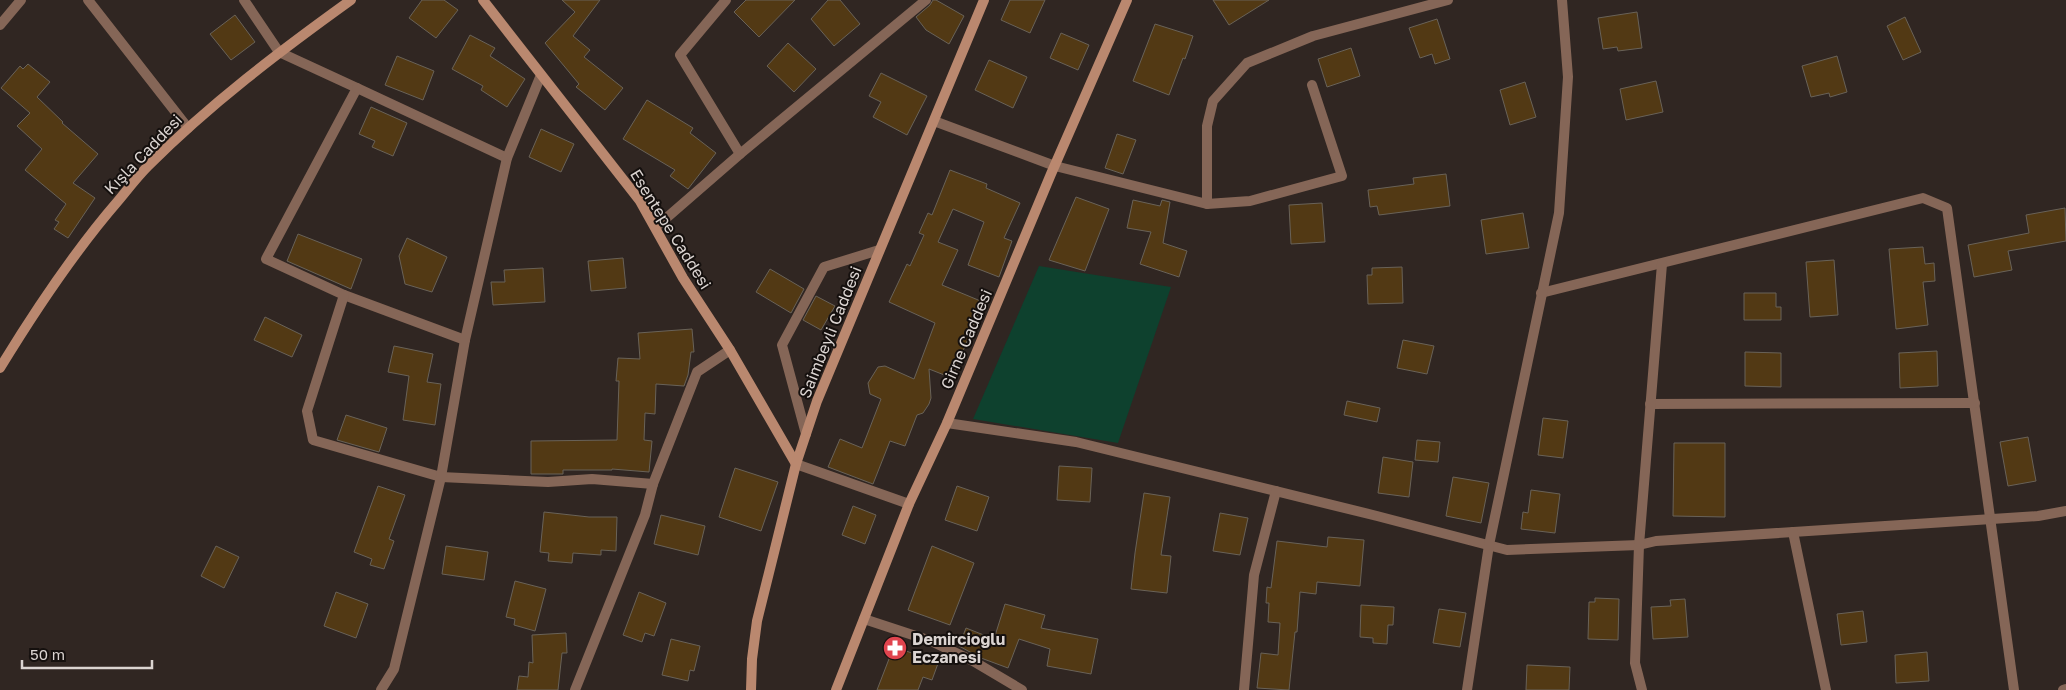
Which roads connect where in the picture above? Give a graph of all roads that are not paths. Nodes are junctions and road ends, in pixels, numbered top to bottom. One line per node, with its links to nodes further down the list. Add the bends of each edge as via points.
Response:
1 (21, 0): 12 (street)
2 (88, 0): 18 (street)
3 (244, 0): 13 (street)
4 (351, 0): 13 (street, Kışla Caddesi)
5 (483, 0): 14 (street, Esentepe Caddesi)
6 (726, 0): 19 (street, via 680,56)
7 (926, 0): 19 (street)
8 (984, 0): 17 (street, Saimbeyli Caddesi)
9 (1127, 0): 21 (street, Girne Caddesi)
10 (1445, 0): 22 (street, via 1313,36 1247,63 1213,101 1207,126)
11 (1562, 0): 26 (street, via 1568,78 1559,213)
12 (0, 25)
13 (279, 52): 16 (street); 18 (street, Kışla Caddesi)
14 (541, 75): 20 (street); 23 (street, Esentepe Caddesi, via 640,201)
15 (1312, 85): 22 (street, via 1342,176 1250,201)
16 (357, 88): 20 (street); 27 (street, via 266,259)
17 (934, 121): 21 (street); 24 (street, Saimbeyli Caddesi)
18 (188, 128): 30 (street, Kışla Caddesi, via 146,168 80,247)
19 (740, 154): 23 (street)
20 (507, 158): 28 (street)
21 (1055, 166): 22 (street); 33 (street, Girne Caddesi)
22 (1207, 204)
23 (656, 227): 29 (street, Esentepe Caddesi, via 683,278)
24 (879, 250): 34 (street, Saimbeyli Caddesi); 34 (street, via 824,267 782,345)
25 (1662, 264): 26 (street); 31 (street, via 1923,198 1947,208); 32 (street)
26 (1542, 293): 43 (street)
27 (344, 294): 28 (street); 36 (street, via 307,411 313,440)
28 (465, 340): 36 (street)
29 (730, 350): 35 (street, Esentepe Caddesi); 37 (street, via 698,372)
30 (0, 368)
31 (1975, 403): 32 (street); 41 (street)
32 (1650, 404): 44 (street)
33 (947, 423): 38 (street, via 1076,442); 39 (street, Girne Caddesi)
34 (806, 434): 35 (street, Saimbeyli Caddesi)
35 (796, 464): 39 (street); 48 (street, Saimbeyli Caddesi, via 757,622)
36 (441, 477): 37 (street, via 548,482 592,479); 46 (street, via 394,669)
37 (653, 484): 47 (street, via 645,515)
38 (1276, 491): 43 (street); 51 (street, via 1254,575)
39 (909, 504): 45 (street, Girne Caddesi)
40 (2066, 511): 41 (street)
41 (1992, 519): 42 (street); 55 (street)
42 (1793, 532): 44 (street, via 1656,541); 54 (street)
43 (1489, 545): 44 (street, via 1507,550); 52 (street)
44 (1639, 545): 53 (street, via 1635,663)
45 (864, 620): 49 (street, Girne Caddesi); 50 (street, via 931,641)
46 (381, 690)
47 (575, 690)
48 (751, 690)
49 (836, 690)
50 (1022, 690)
51 (1244, 690)
52 (1467, 690)
53 (1642, 690)
54 (1826, 690)
55 (2014, 690)

